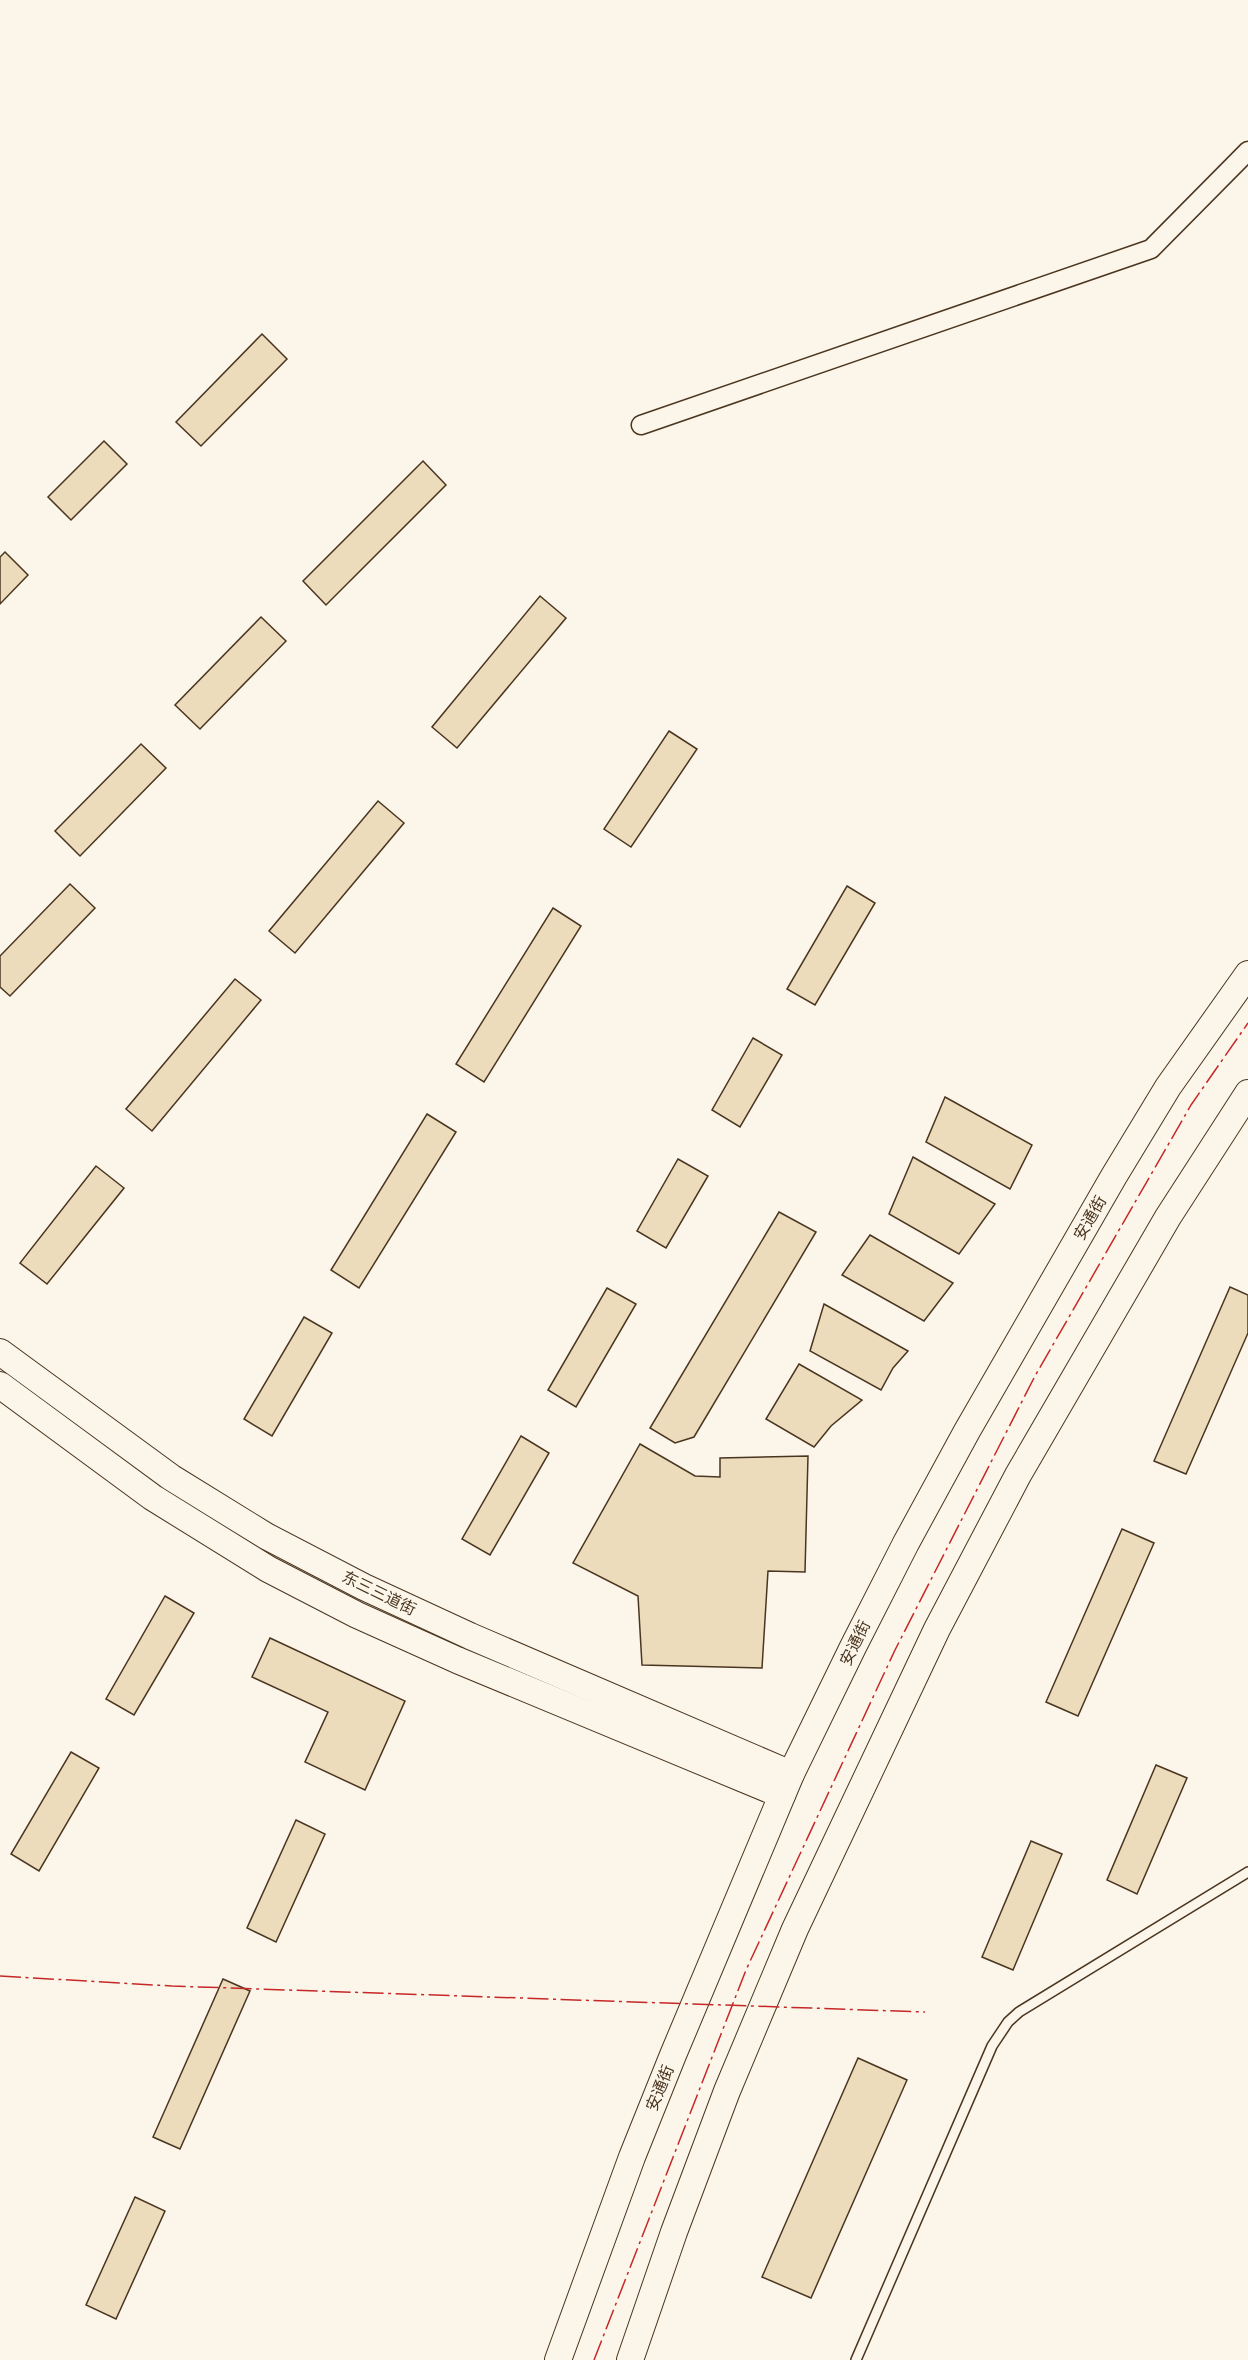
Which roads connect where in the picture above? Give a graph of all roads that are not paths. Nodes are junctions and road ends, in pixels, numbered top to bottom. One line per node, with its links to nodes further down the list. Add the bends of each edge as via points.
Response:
1 (1248, 151): 2 (street, via 1151,249)
2 (641, 425)
3 (1248, 974): 7 (main road, 安通街, via 1156,1107 967,1431 906,1543)
4 (1248, 1094): 10 (main road, via 1168,1217 1102,1330 1018,1475 937,1629 795,1929 727,2091)
5 (0, 1352): 7 (main road, 东三三道街, via 172,1478 275,1541 364,1587)
6 (0, 1385): 7 (main road, 东三三道街, via 152,1497 268,1569 357,1615 457,1660)
7 (786, 1785): 9 (main road, 安通街, via 632,2157)
8 (1248, 1872): 11 (lane, via 1008,2022 992,2046)
9 (558, 2360)
10 (630, 2360)
11 (856, 2360)

